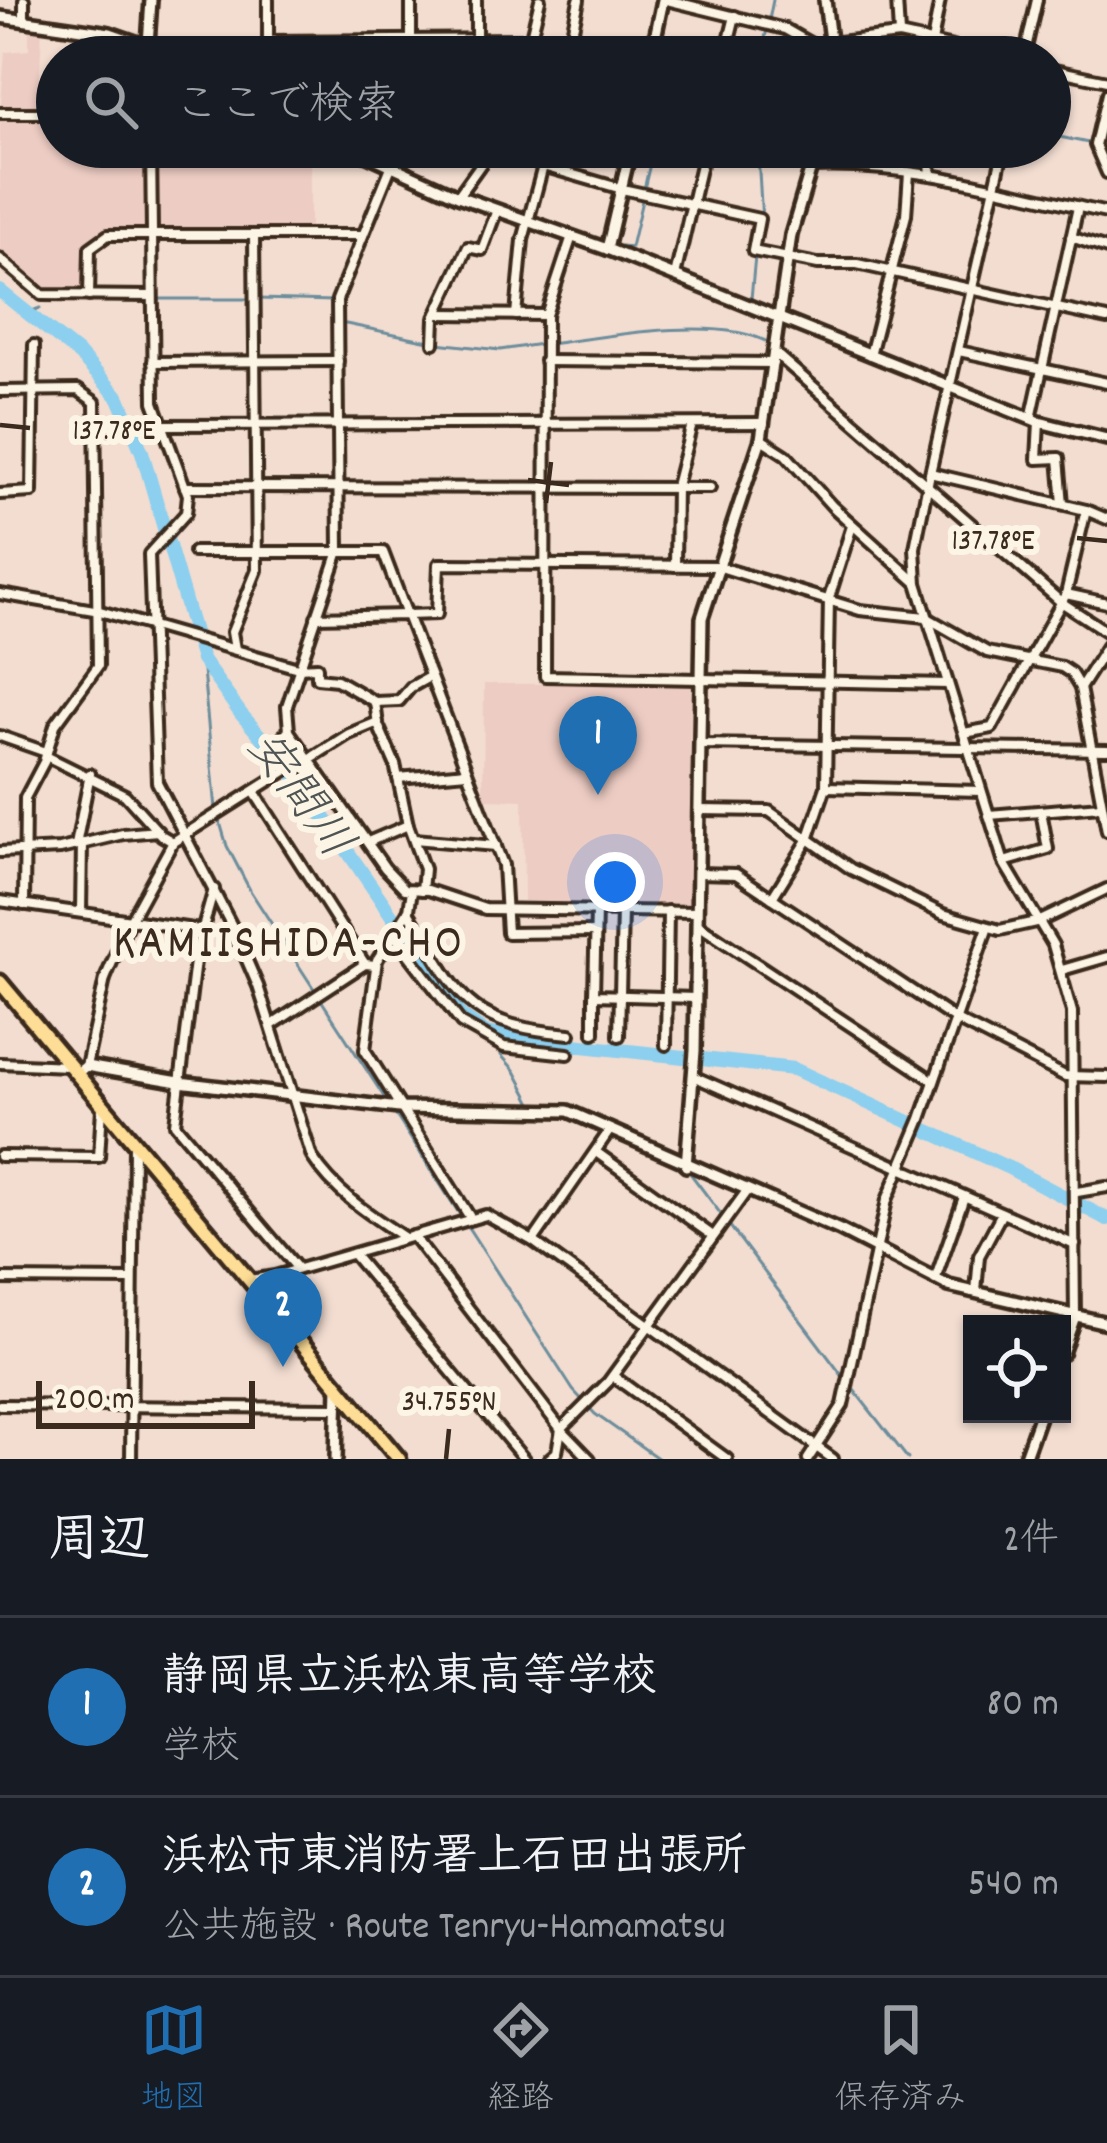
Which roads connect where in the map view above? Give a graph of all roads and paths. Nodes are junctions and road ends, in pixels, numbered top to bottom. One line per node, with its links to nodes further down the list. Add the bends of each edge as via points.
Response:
1 (23, 0): 15 (street)
2 (151, 0): 18 (street)
3 (268, 0): 19 (street)
4 (411, 0): 20 (street)
5 (476, 0): 21 (street)
6 (540, 0): 22 (street)
7 (579, 0): 23 (street)
8 (665, 0): 13 (street); 24 (street)
9 (825, 0): 27 (street)
10 (897, 0): 16 (street)
11 (940, 0): 30 (street)
12 (1037, 0): 31 (street)
13 (734, 16): 25 (street); 26 (street)
14 (0, 17): 15 (street)
15 (24, 21): 17 (street)
16 (899, 35): 28 (street); 29 (street)
17 (120, 36)
18 (149, 36)
19 (268, 36)
20 (411, 36)
21 (476, 36)
22 (531, 36)
23 (571, 36)
24 (656, 36)
25 (730, 36)
26 (797, 36)
27 (830, 36)
28 (889, 36)
29 (904, 36)
30 (929, 36)
31 (1029, 36)
32 (1071, 73): 33 (street)
33 (1107, 81)
34 (1107, 94): 50 (street, via 1095,145)
35 (0, 113): 36 (street)
36 (36, 113)
37 (151, 168): 60 (street)
38 (391, 168): 62 (street)
39 (393, 168): 54 (street)
40 (478, 168): 54 (street)
41 (542, 168): 59 (street)
42 (550, 168): 53 (street)
43 (626, 168): 53 (street)
44 (700, 168): 55 (street)
45 (810, 168): 68 (street)
46 (853, 168): 49 (street)
47 (930, 168): 51 (street)
48 (999, 168): 52 (street)
49 (909, 172): 51 (street); 69 (street)
50 (1107, 173)
51 (931, 175): 52 (street)
52 (995, 188): 56 (street); 71 (street)
53 (622, 189): 55 (street); 65 (street)
54 (458, 196): 57 (street)
55 (691, 204): 68 (street, via 759,219 753,251); 70 (street)
56 (1078, 207): 58 (street); 64 (street)
57 (496, 210): 59 (street); 75 (street, via 482,250 468,247)
58 (1107, 213)
59 (528, 220): 63 (street); 76 (street)
60 (152, 236): 61 (street); 72 (street, via 108,235 90,248); 73 (street)
61 (254, 236): 62 (street); 88 (street)
62 (362, 236): 85 (street, via 338,300)
63 (572, 236): 65 (street); 77 (street)
64 (1071, 237): 66 (street); 74 (street)
65 (607, 249): 70 (street)
66 (1107, 249)
67 (0, 259): 72 (street, via 42,295)
68 (787, 259): 69 (street); 78 (street)
69 (889, 271): 71 (street); 83 (street)
70 (675, 276): 78 (street)
71 (973, 289): 74 (street); 82 (street)
72 (89, 296): 73 (street)
73 (152, 296): 87 (street)
74 (1056, 308): 79 (street); 89 (street)
75 (437, 314): 76 (street); 80 (street)
76 (516, 315): 77 (street)
77 (546, 315): 86 (street)
78 (779, 319): 83 (street); 84 (street)
79 (1107, 319)
80 (434, 343)
81 (34, 346): 92 (street)
82 (959, 351): 89 (street); 91 (street)
83 (869, 355): 91 (street)
84 (775, 359): 86 (street); 95 (street); 109 (street)
85 (338, 361): 88 (street); 96 (street)
86 (545, 361): 97 (street)
87 (153, 362): 88 (street); 99 (street)
88 (255, 362): 100 (street)
89 (1042, 369): 90 (street); 94 (street)
90 (1107, 383)
91 (950, 388): 94 (street); 103 (street)
92 (33, 389): 93 (street); 111 (street, via 32,492); 127 (street, via 78,390 95,402)
93 (0, 391)
94 (1035, 420): 102 (street); 112 (street, via 1037,459 1059,458)
95 (764, 423): 98 (street); 101 (street)
96 (338, 424): 97 (street); 100 (street); 104 (street)
97 (545, 424): 98 (street); 105 (street)
98 (692, 424): 106 (street)
99 (160, 425): 100 (street); 107 (street)
100 (256, 425): 108 (street)
101 (761, 439): 115 (street); 121 (street)
102 (1107, 439)
103 (930, 473): 109 (street); 112 (street)
104 (339, 486): 105 (street); 108 (street); 116 (street)
105 (544, 486): 106 (street); 119 (street)
106 (676, 486): 110 (street); 120 (street)
107 (185, 487): 108 (street); 131 (street, via 184,515 149,554)
108 (256, 487): 118 (street)
109 (928, 487): 122 (street, via 915,548); 125 (street)
110 (710, 488)
111 (0, 494)
112 (1063, 504): 113 (street)
113 (1086, 510): 114 (street); 125 (street)
114 (1107, 519)
115 (852, 526): 122 (street); 124 (street)
116 (339, 551): 118 (street); 128 (street, via 383,552); 129 (street)
117 (194, 552): 118 (street)
118 (257, 552): 134 (street, via 232,632)
119 (544, 565): 120 (street); 128 (street, via 439,564 437,614); 138 (street, via 545,676)
120 (675, 566): 121 (street)
121 (717, 566): 124 (street); 138 (street, via 702,618)
122 (917, 584): 130 (street)
123 (0, 594): 127 (street)
124 (830, 598): 130 (street); 139 (street)
125 (1064, 598): 126 (street); 132 (street); 135 (street)
126 (1107, 603)
127 (100, 611): 131 (street); 151 (street, via 98,666 55,724)
128 (406, 615): 129 (street); 137 (street)
129 (316, 616): 136 (street)
130 (926, 617): 135 (street, via 987,652); 140 (street)
131 (154, 626): 134 (street); 166 (street, via 157,782)
132 (1107, 632)
133 (1107, 646): 141 (street)
134 (235, 650): 136 (street)
135 (1027, 659): 141 (street, via 1062,667); 144 (street, via 992,728)
136 (298, 668): 142 (street, via 317,667 317,678 338,680); 152 (street, via 287,706)
137 (430, 676): 142 (street, via 399,701); 153 (street)
138 (702, 680): 139 (street); 146 (street)
139 (827, 682): 140 (street); 147 (street)
140 (948, 684): 144 (street)
141 (1079, 688): 149 (street)
142 (375, 702): 143 (street)
143 (378, 722): 152 (street); 155 (street)
144 (964, 733): 148 (street)
145 (0, 736): 151 (street)
146 (700, 743): 147 (street); 160 (street)
147 (826, 746): 148 (street); 156 (street)
148 (968, 748): 149 (street); 157 (street)
149 (1090, 750): 150 (street); 159 (street)
150 (1107, 750)
151 (46, 754): 154 (street); 173 (street, via 25,798)
152 (303, 761): 158 (street); 170 (street)
153 (467, 772): 155 (street); 172 (street)
154 (90, 774): 165 (street, via 125,795); 171 (street)
155 (398, 778): 163 (street)
156 (826, 788): 157 (street); 168 (street)
157 (981, 791): 162 (street)
158 (255, 793): 166 (street); 197 (street)
159 (1101, 806): 161 (street); 164 (street)
160 (700, 810): 168 (street, via 769,812); 176 (street)
161 (1040, 811): 162 (street); 175 (street, via 1048,849)
162 (989, 815): 175 (street)
163 (408, 825): 167 (street); 170 (street)
164 (1107, 831)
165 (158, 832): 169 (street); 171 (street)
166 (184, 832): 169 (street); 178 (street)
167 (414, 839): 172 (street); 179 (street, via 424,869)
168 (808, 840): 180 (street); 192 (street, via 927,908)
169 (173, 842): 190 (street)
170 (368, 842): 179 (street, via 396,882)
171 (79, 844): 173 (street); 188 (street)
172 (496, 846): 183 (street)
173 (25, 848): 174 (street); 182 (street)
174 (0, 852)
175 (1004, 862): 191 (street)
176 (698, 872): 180 (street, via 736,874); 189 (street)
177 (1107, 889): 191 (street)
178 (214, 890): 193 (street); 205 (street)
179 (417, 890): 183 (street); 186 (street)
180 (772, 898): 204 (street)
181 (0, 901): 182 (street)
182 (24, 904): 188 (street)
183 (506, 908): 184 (street); 194 (street, via 507,933)
184 (596, 909): 185 (street); 194 (street)
185 (622, 910): 187 (street); 201 (street)
186 (408, 911): 195 (street); 207 (street, via 455,987 488,1018)
187 (668, 911): 189 (street); 202 (street)
188 (81, 912): 190 (street)
189 (697, 918): 203 (street); 216 (street)
190 (131, 919): 193 (street); 212 (street)
191 (1040, 921): 192 (street); 198 (street)
192 (988, 927): 204 (street)
193 (201, 931): 217 (street)
194 (595, 932): 200 (street)
195 (393, 933): 197 (street); 210 (street, via 461,1023 504,1047)
196 (1107, 957): 198 (street)
197 (371, 964): 205 (street); 220 (street, via 365,1051)
198 (1062, 970): 215 (street)
199 (0, 982): 212 (main road)
200 (594, 995): 201 (street); 206 (street)
201 (620, 996): 202 (street); 208 (street)
202 (666, 998): 203 (street); 209 (street)
203 (696, 998): 213 (street)
204 (956, 1020): 215 (street); 216 (street)
205 (272, 1024): 218 (street)
206 (594, 1033)
207 (570, 1034)
208 (619, 1036)
209 (666, 1045)
210 (568, 1054)
211 (0, 1064): 212 (street)
212 (77, 1068): 217 (street); 219 (main road)
213 (693, 1072): 225 (street); 226 (street)
214 (1107, 1077): 215 (street)
215 (1073, 1079): 229 (street)
216 (934, 1081): 226 (street)
217 (179, 1082): 218 (street); 239 (street, via 176,1124)
218 (292, 1096): 220 (street); 233 (street, via 323,1175)
219 (102, 1106): 222 (main road); 224 (street, via 99,1157)
220 (393, 1107): 221 (street, via 534,1108); 232 (street)
221 (610, 1130): 223 (street); 225 (street)
222 (134, 1145): 241 (street); 242 (main road)
223 (596, 1152): 234 (street); 235 (street)
224 (0, 1156)
225 (686, 1166): 228 (street)
226 (900, 1170): 230 (street); 237 (street)
227 (1107, 1187): 229 (street)
228 (746, 1192): 234 (street); 237 (street)
229 (1077, 1192): 236 (street)
230 (964, 1197): 231 (street); 243 (street)
231 (1002, 1213): 236 (street); 244 (street, via 979,1256)
232 (466, 1220): 233 (street); 235 (street, via 487,1215)
233 (409, 1237): 238 (street); 255 (street)
234 (713, 1237): 247 (street)
235 (533, 1241): 247 (street)
236 (1075, 1245): 245 (street)
237 (878, 1251): 243 (street); 256 (street, via 843,1405)
238 (353, 1254): 239 (street); 260 (street)
239 (298, 1269): 242 (street)
240 (0, 1279): 241 (street)
241 (131, 1280): 252 (street)
242 (247, 1280): 250 (main road)
243 (935, 1280): 244 (street)
244 (976, 1292): 245 (street)
245 (1075, 1316): 246 (street); 248 (street)
246 (1107, 1323)
247 (650, 1324): 249 (street); 256 (street)
248 (1071, 1327)
249 (613, 1376): 255 (street); 263 (street)
250 (338, 1386): 253 (street); 259 (main road)
251 (0, 1405): 252 (street)
252 (130, 1406): 253 (street); 257 (street)
253 (337, 1408): 258 (street)
254 (1037, 1423): 266 (street)
255 (561, 1429): 261 (street); 262 (street)
256 (816, 1444): 264 (street); 265 (street)
257 (130, 1459)
258 (336, 1459)
259 (399, 1459)
260 (524, 1459)
261 (549, 1459)
262 (590, 1459)
263 (727, 1459)
264 (808, 1459)
265 (833, 1459)
266 (1024, 1459)

